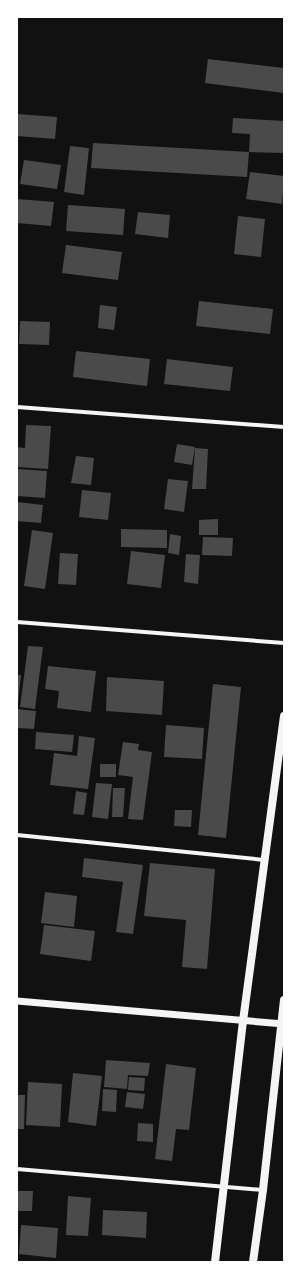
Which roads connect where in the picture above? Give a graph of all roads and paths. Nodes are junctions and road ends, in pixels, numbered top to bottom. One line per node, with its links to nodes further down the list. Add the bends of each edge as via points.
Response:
1 (17, 407): 2 (street)
2 (284, 427)
3 (17, 622): 4 (street)
4 (284, 643)
5 (284, 716): 7 (main road)
6 (17, 835): 7 (street)
7 (265, 860): 10 (main road)
8 (284, 1000): 11 (main road)
9 (17, 1002): 10 (street)
10 (243, 1021): 11 (street); 13 (main road)
11 (283, 1023): 14 (main road)
12 (17, 1169): 13 (street)
13 (223, 1187): 14 (street); 15 (main road)
14 (263, 1190): 16 (main road)
15 (215, 1262)
16 (254, 1262)

